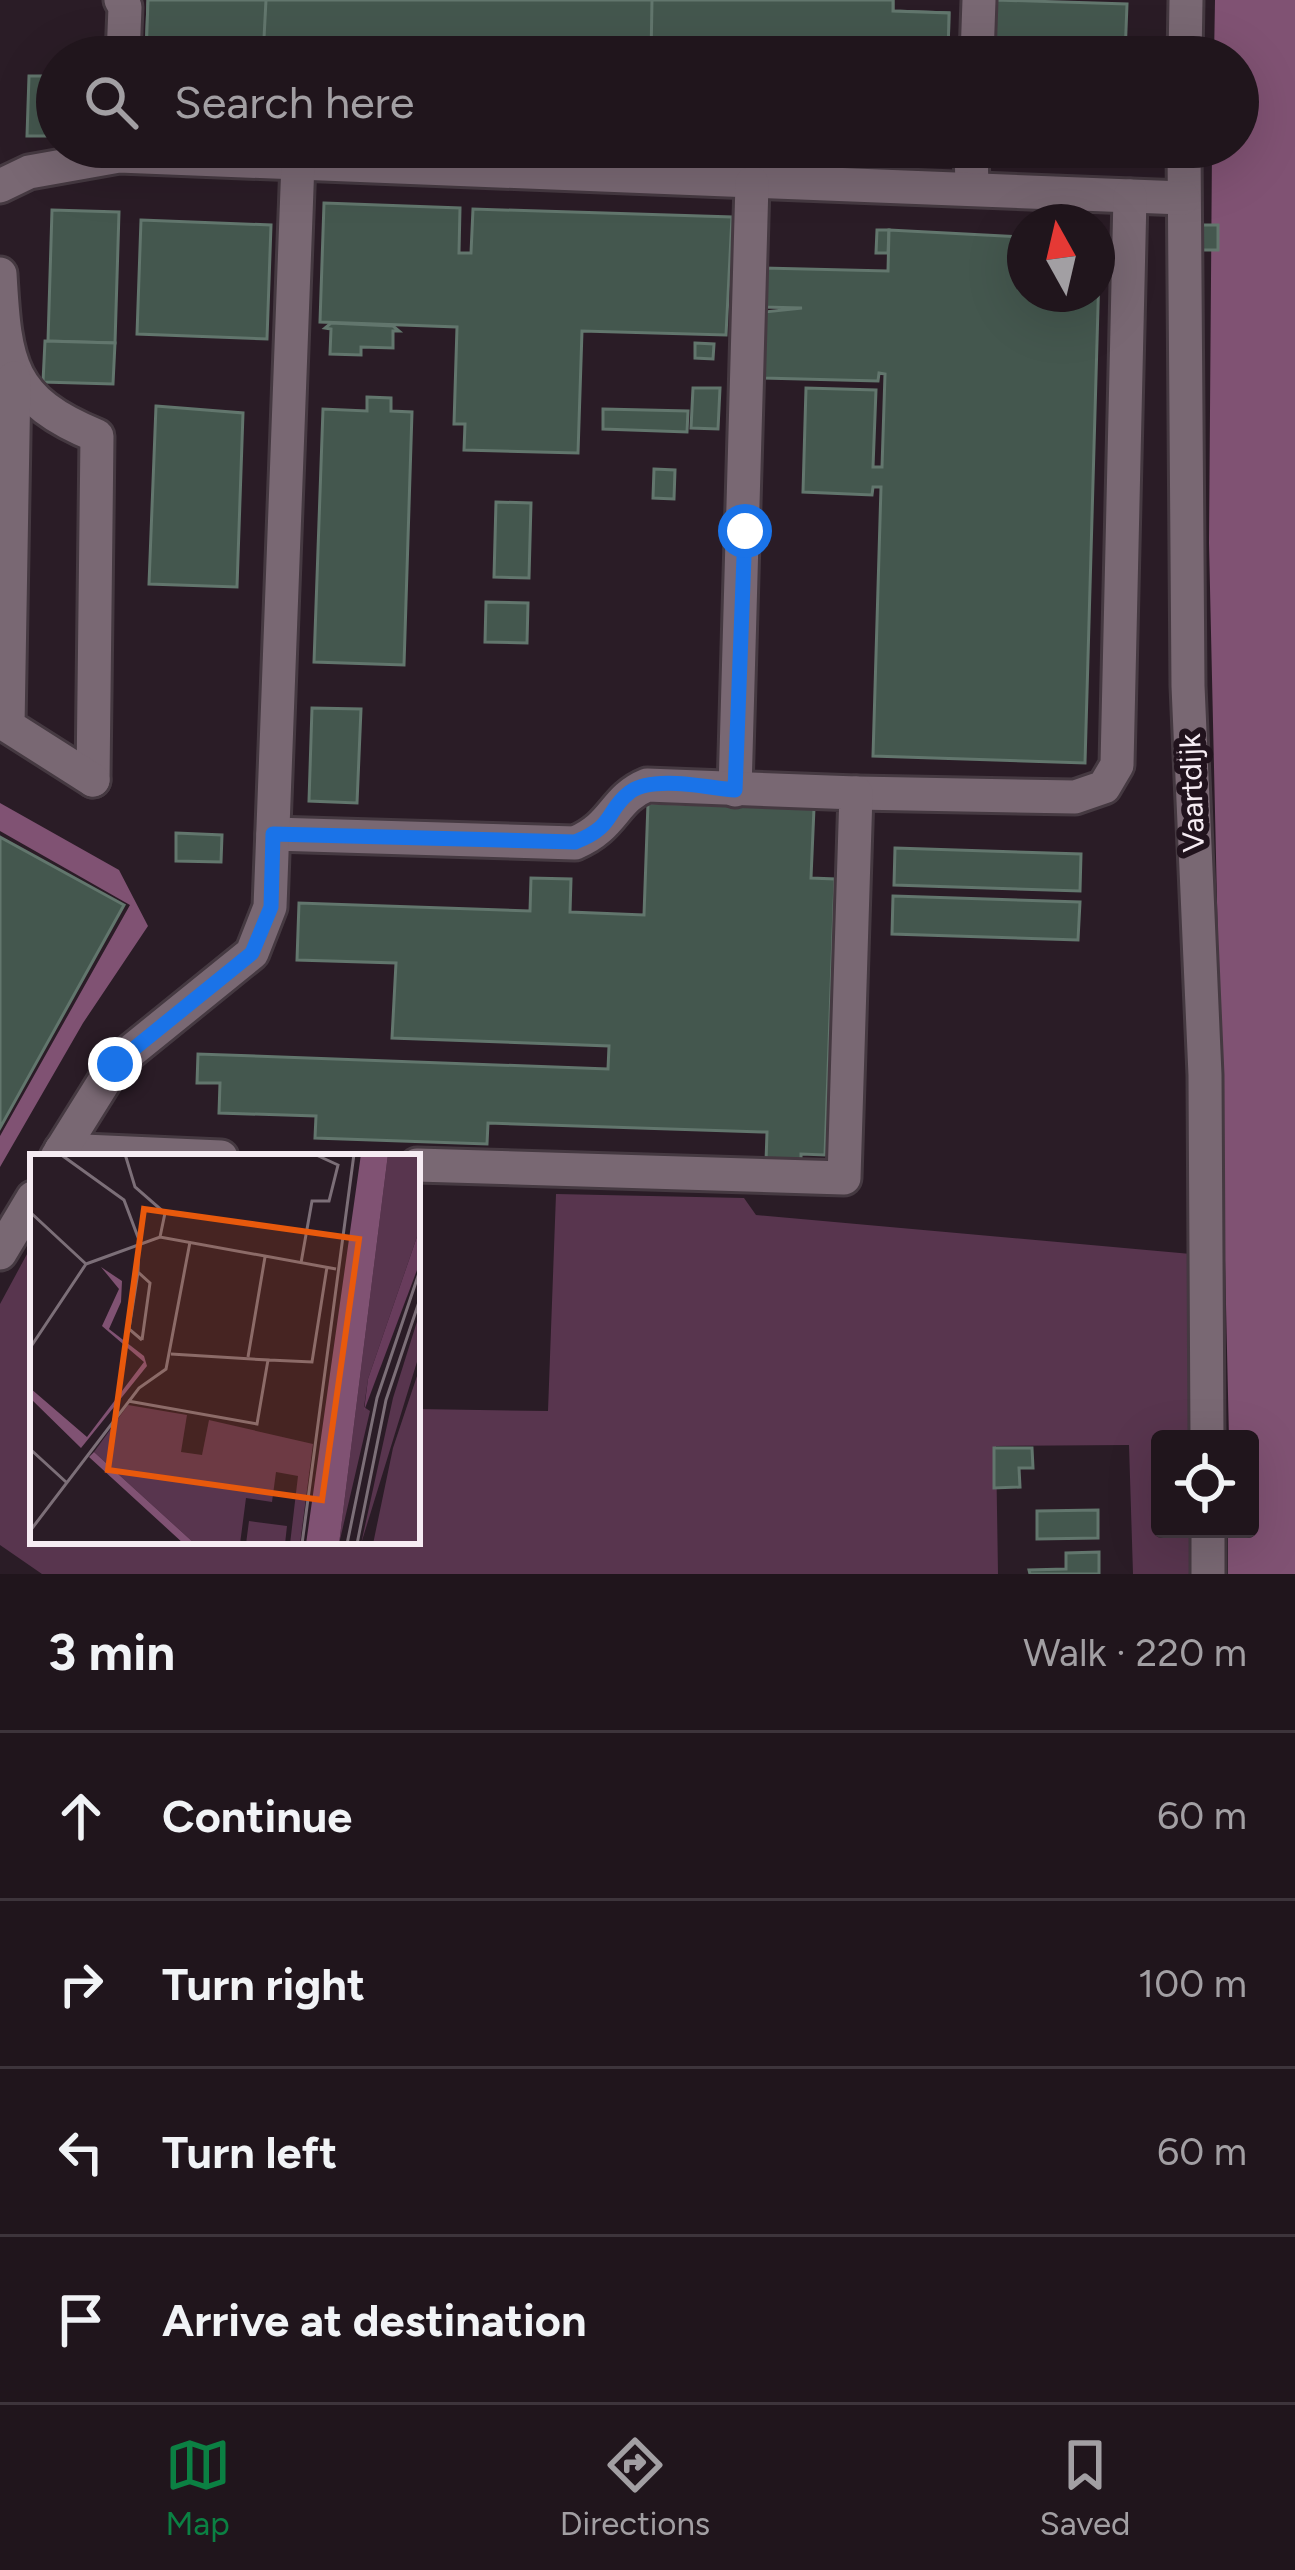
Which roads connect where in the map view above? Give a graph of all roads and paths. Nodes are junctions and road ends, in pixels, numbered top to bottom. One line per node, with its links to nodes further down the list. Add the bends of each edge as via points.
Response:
1 (121, 0): 4 (street)
2 (980, 0): 5 (street)
3 (1186, 0): 6 (street)
4 (124, 36)
5 (978, 36)
6 (1185, 36)
7 (47, 168): 13 (street)
8 (298, 168): 21 (street)
9 (428, 168): 12 (street)
10 (971, 168): 14 (street)
11 (1184, 168): 16 (street, Vaartdijk)
12 (752, 183): 14 (street); 19 (street)
13 (0, 186)
14 (972, 188): 15 (street)
15 (1130, 196): 16 (street); 20 (street, via 1117,765 1104,787 1075,797)
16 (1183, 198): 26 (street, Vaartdijk)
17 (0, 274): 18 (street)
18 (14, 378): 18 (street, via 8,726 93,779 97,436 56,420)
19 (735, 790): 20 (street); 21 (street, via 647,785 628,793 601,832 575,842)
20 (856, 793): 23 (street, via 844,1178)
21 (273, 834): 22 (street, via 271,907 252,953 115,1064)
22 (59, 1154)
23 (420, 1166)
24 (30, 1203): 25 (street)
25 (0, 1253)
26 (1207, 1430)
27 (1208, 1538): 28 (street)
28 (1208, 1574)

